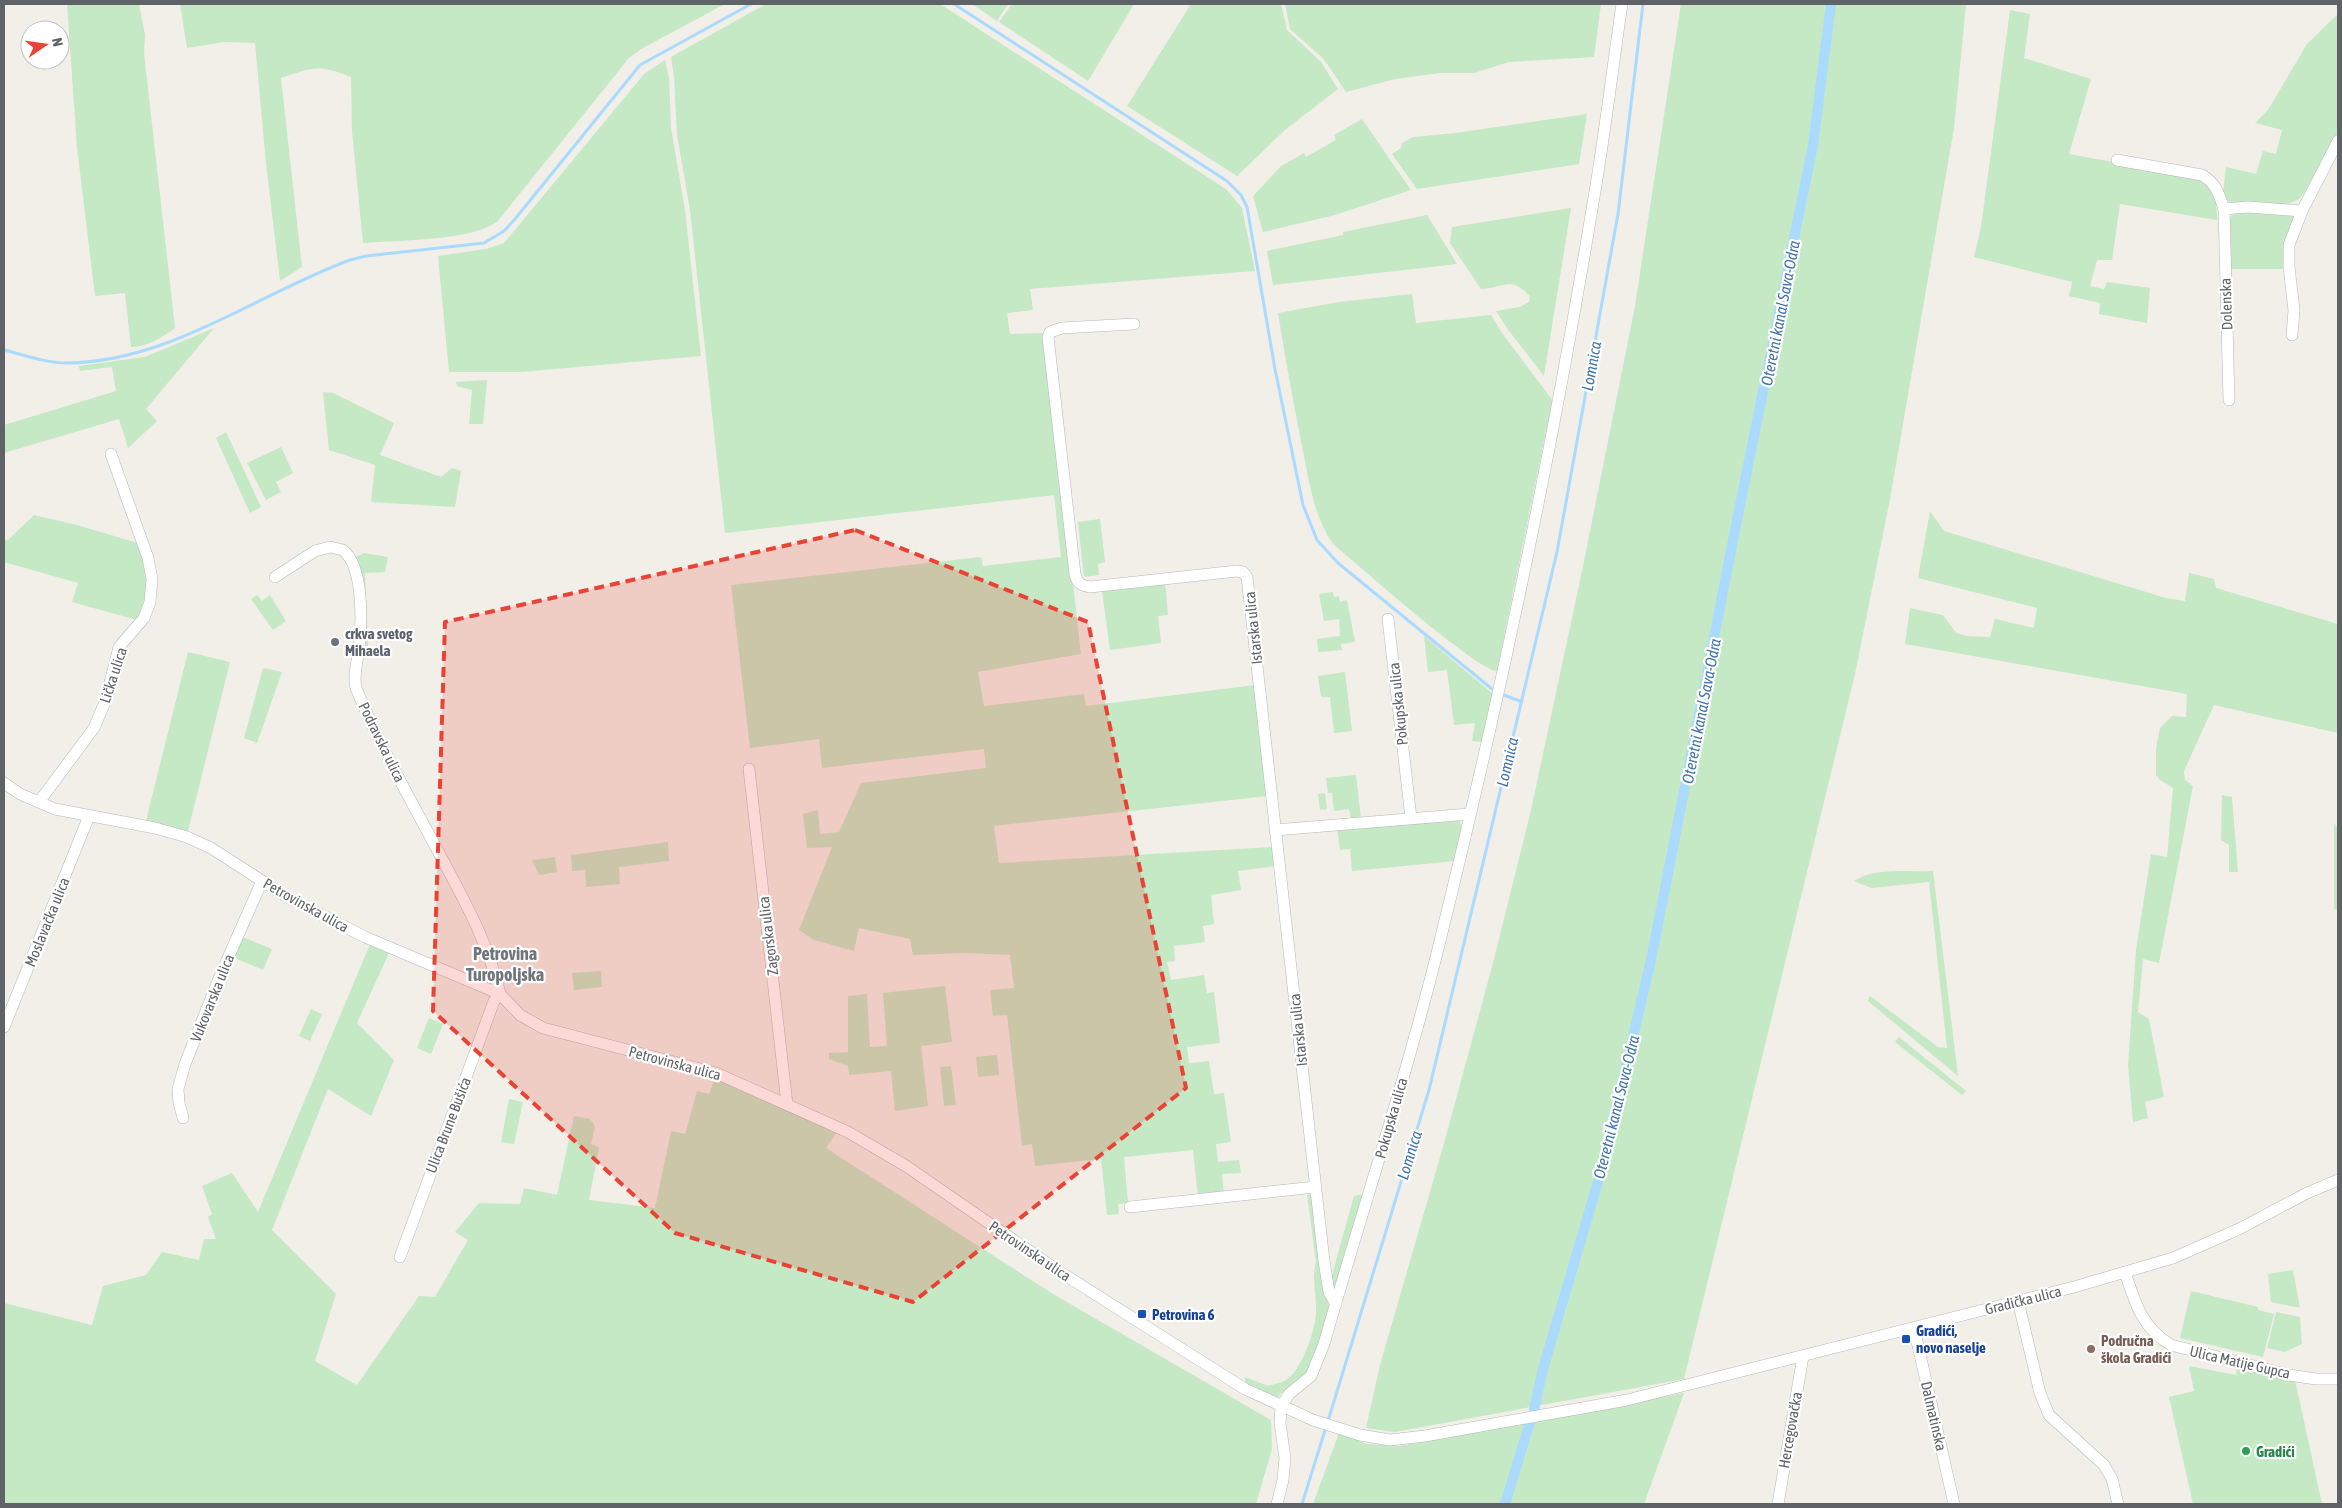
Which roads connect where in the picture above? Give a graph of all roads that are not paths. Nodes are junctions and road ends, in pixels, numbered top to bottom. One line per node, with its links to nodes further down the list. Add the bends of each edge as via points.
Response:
1 (1622, 4): 15 (street, Pokupska ulica, via 1593,208 1559,395 1529,553)
2 (2338, 141): 5 (street)
3 (2117, 160): 4 (street, Dolenska, via 2202,175 2212,181)
4 (2224, 209): 5 (street, via 2248,207); 8 (street, Dolenska)
5 (2302, 211): 7 (street, via 2288,245 2294,310)
6 (1134, 324): 18 (street, Istarska ulica, via 1062,328 1050,332 1048,337 1076,581 1090,587 1243,572 1248,583)
7 (2292, 335)
8 (2230, 400)
9 (112, 454): 14 (street, Lička ulica, via 148,558 152,578 150,602 144,618 119,648 105,702 94,728)
10 (275, 577): 20 (street, Podravska ulica, via 322,548 344,550 352,558 360,606 356,688 473,918 495,971)
11 (1388, 619): 17 (street, Pokupska ulica)
12 (749, 769): 22 (street, Zagorska ulica)
13 (4, 783): 14 (street, Petrovinska ulica)
14 (39, 802): 16 (street, Petrovinska ulica)
15 (1469, 814): 17 (street); 30 (street, Pokupska ulica, via 1436,956)
16 (89, 816): 19 (street, Petrovinska ulica, via 187,837 211,848); 21 (street, Moslavačka ulica)
17 (1410, 818): 18 (street)
18 (1275, 830): 25 (street, Istarska ulica)
19 (262, 881): 20 (street, Petrovinska ulica, via 365,937); 23 (street, Vukovarska ulica, via 185,1064 178,1089)
20 (500, 994): 22 (street, Petrovinska ulica, via 520,1015 543,1028 630,1052 694,1065); 27 (street, Ulica Brune Bušića, via 494,1001)
21 (4, 1027)
22 (787, 1104): 34 (street, Petrovinska ulica, via 878,1148 1057,1270 1215,1371)
23 (183, 1118)
24 (2338, 1180): 28 (street, Gradička ulica, via 2195,1249)
25 (1315, 1187): 26 (street); 30 (street, Istarska ulica, via 1327,1283)
26 (1130, 1207)
27 (400, 1257)
28 (2126, 1272): 29 (street, Gradička ulica); 33 (street, Ulica Matije Gupca, via 2145,1323 2171,1345 2289,1375)
29 (2018, 1301): 31 (street, Gradička ulica); 39 (street, via 2048,1415 2104,1465 2112,1479)
30 (1336, 1304): 34 (street, Pokupska ulica, via 1311,1376 1289,1394)
31 (1914, 1328): 32 (street, Gradička ulica); 38 (street, Dalmatinska)
32 (1803, 1356): 35 (street, Gradička ulica, via 1627,1400 1425,1436 1390,1440); 37 (street, Hercegovačka)
33 (2338, 1379)
34 (1281, 1407): 35 (street, Petrovinska ulica); 36 (street, via 1285,1458)
35 (1348, 1432)
36 (1277, 1504)
37 (1778, 1504)
38 (1954, 1504)
39 (2118, 1504)

